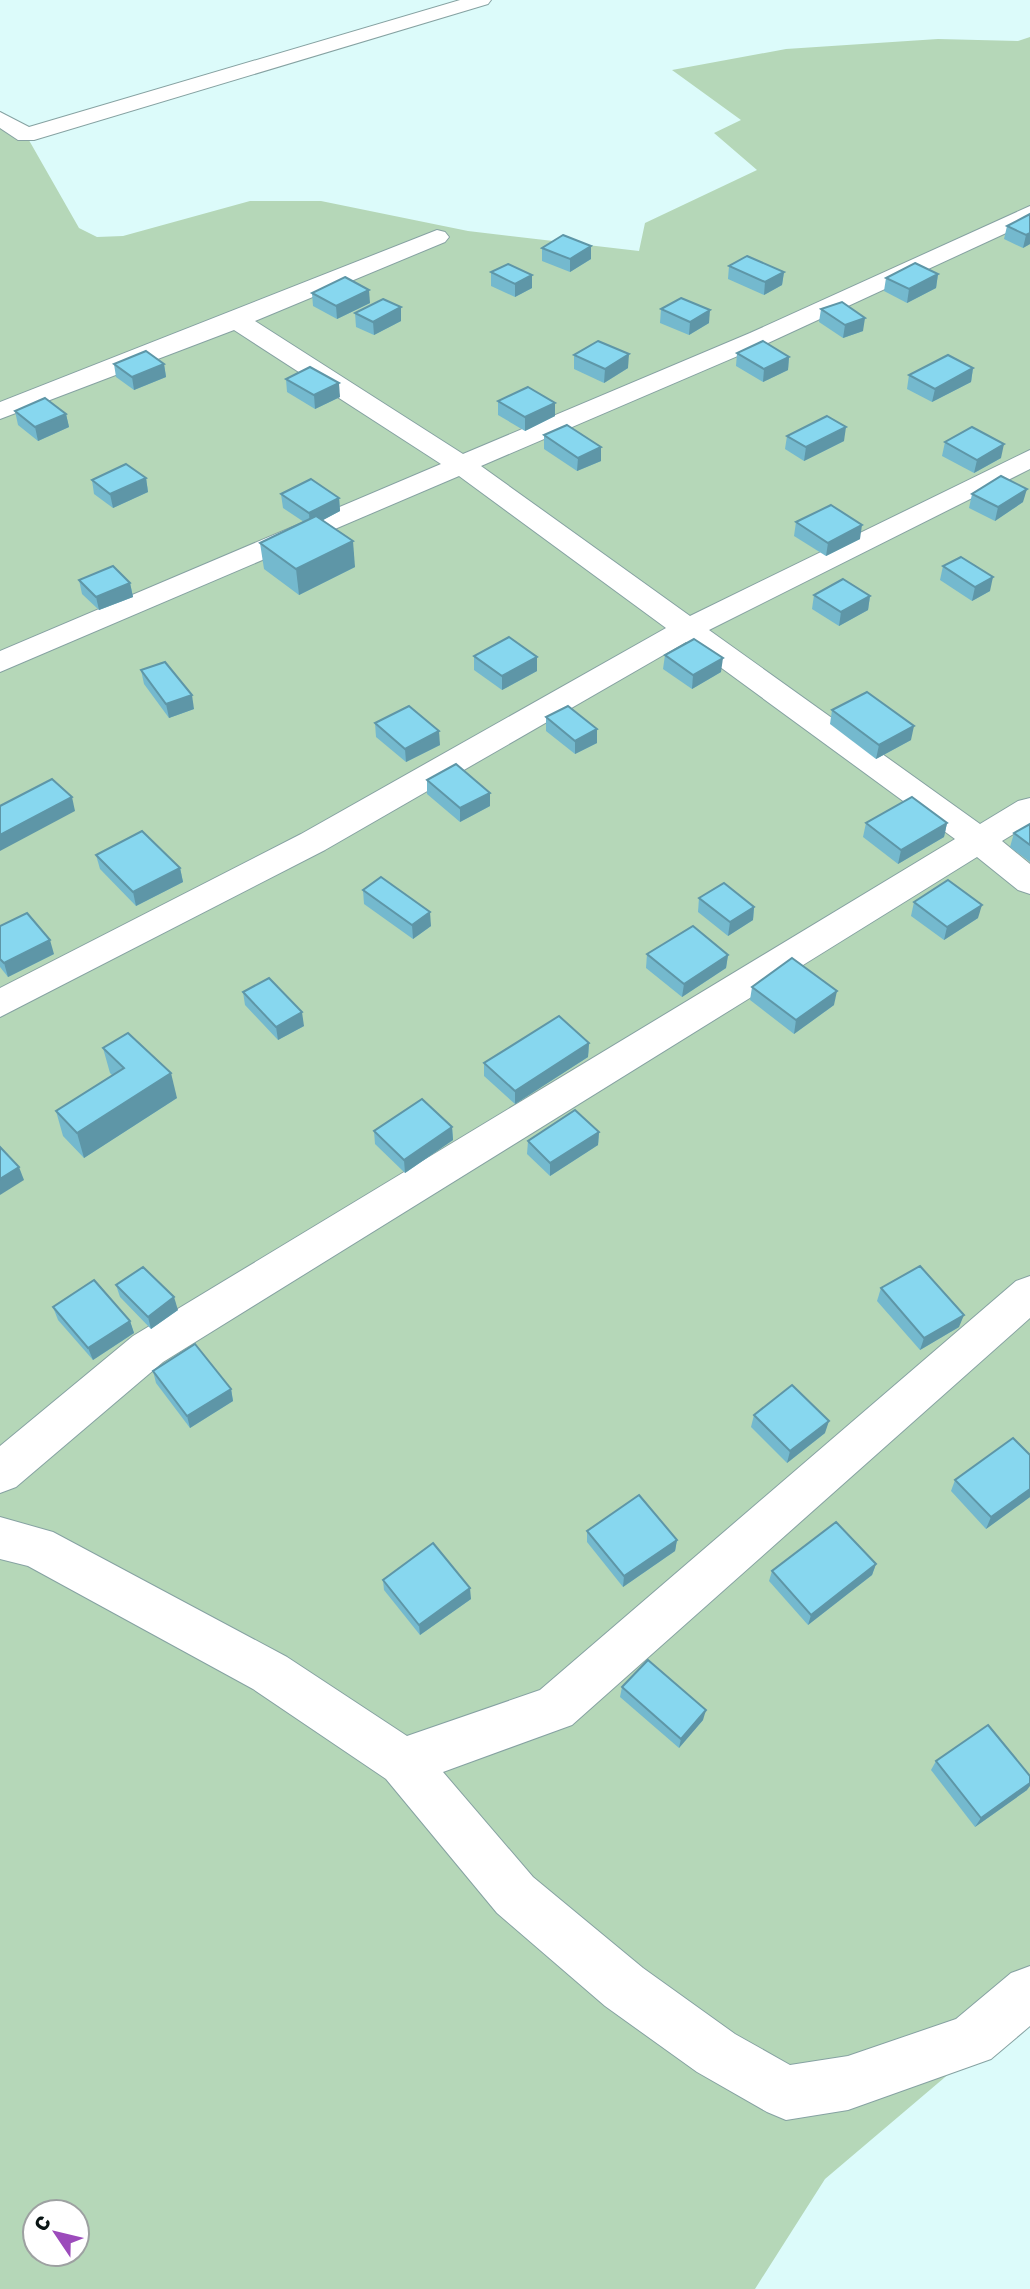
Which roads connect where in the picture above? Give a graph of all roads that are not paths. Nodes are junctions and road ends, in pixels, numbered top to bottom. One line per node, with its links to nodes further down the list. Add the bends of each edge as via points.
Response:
1 (481, 0): 2 (lane, via 26,135)
2 (0, 118)
3 (1030, 213): 8 (lane, via 759,338)
4 (436, 237): 5 (lane)
5 (236, 320): 6 (lane); 8 (lane)
6 (0, 411)
7 (1030, 458): 9 (lane)
8 (463, 466): 9 (lane); 10 (lane)
9 (687, 629): 12 (lane); 14 (lane, via 313,842)
10 (0, 662)
11 (1030, 809): 12 (lane)
12 (980, 841): 13 (lane); 16 (lane, via 148,1349)
13 (1030, 882)
14 (0, 1004)
15 (1030, 1293): 18 (lane, via 555,1708)
16 (0, 1473)
17 (0, 1538): 18 (lane, via 37,1547 270,1674)
18 (403, 1762): 19 (lane, via 515,1895 624,1987 716,2053 786,2092 848,2083 972,2040)
19 (1030, 1992)

